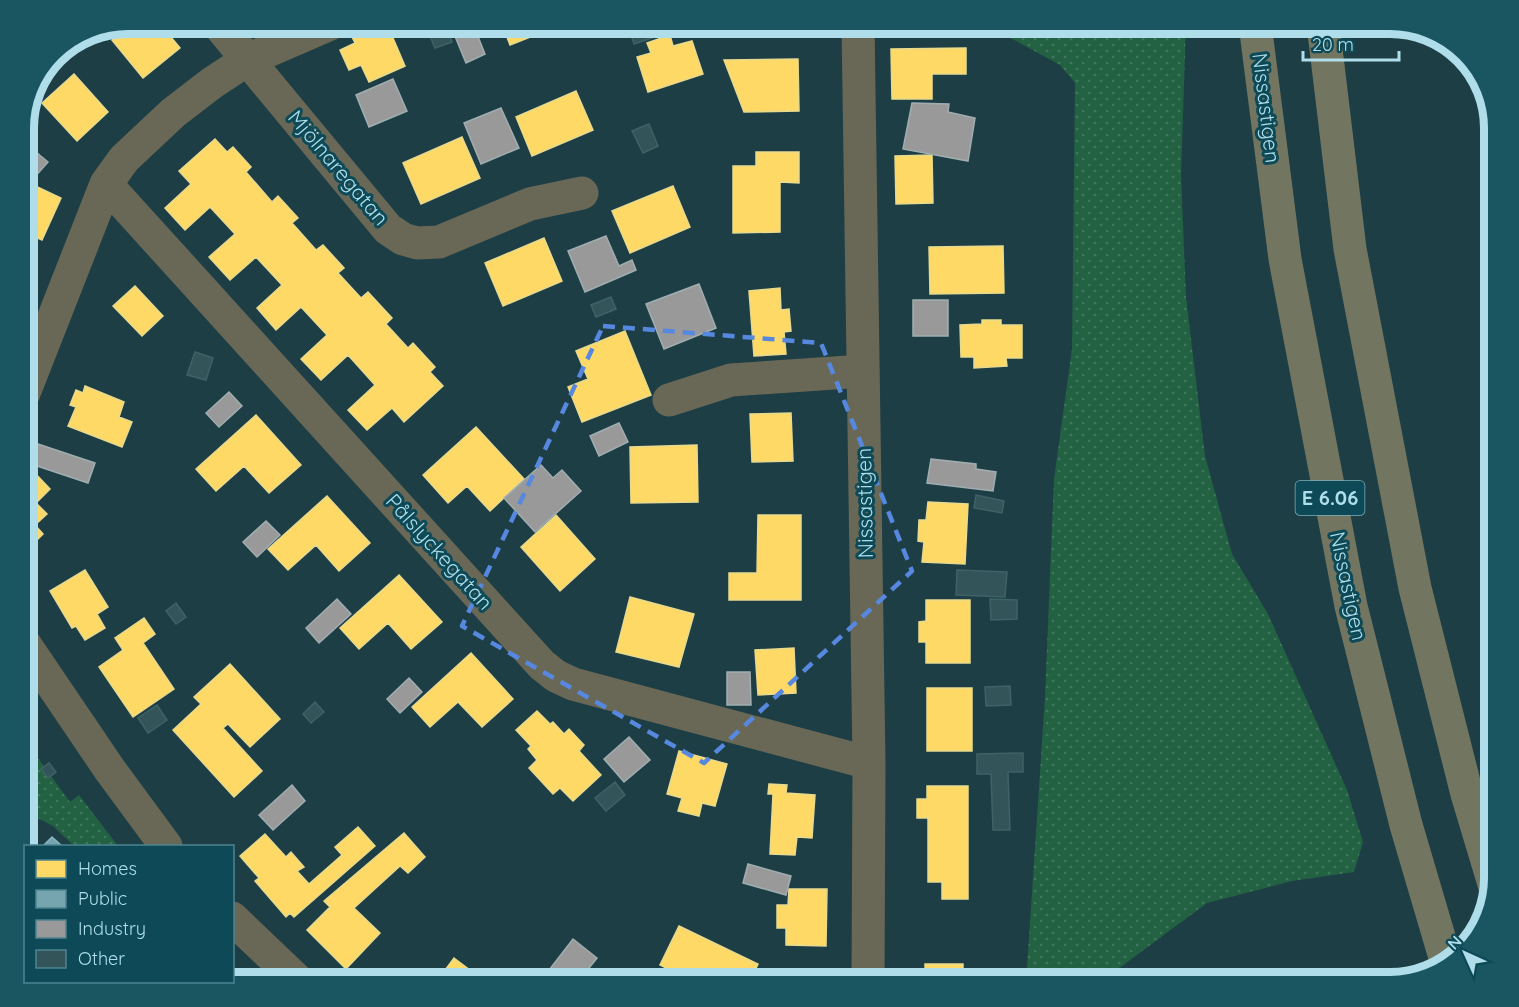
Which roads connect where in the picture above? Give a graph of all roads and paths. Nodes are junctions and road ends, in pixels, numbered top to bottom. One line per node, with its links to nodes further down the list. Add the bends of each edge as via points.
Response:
1 (226, 34): 6 (street, Mjölnaregatan)
2 (307, 34): 6 (street)
3 (858, 34): 10 (street, Nissastigen)
4 (1256, 34): 17 (highway, Nissastigen / E 6.06, via 1285,259 1351,606)
5 (1324, 34): 15 (highway, E 6.06, via 1350,249 1415,588)
6 (247, 60): 7 (street, via 173,113 124,159); 8 (street, Mjölnaregatan, via 388,229 403,239 439,242 530,204)
7 (106, 184): 9 (street); 13 (street, Pålslyckegatan, via 556,676 573,684)
8 (582, 193)
9 (35, 365)
10 (863, 371): 11 (street, via 731,380); 13 (street, Nissastigen)
11 (669, 400)
12 (35, 659): 14 (street)
13 (869, 763): 19 (street, Nissastigen)
14 (165, 845)
15 (1484, 851)
16 (234, 920): 18 (street)
17 (1435, 926)
18 (288, 972)
19 (868, 972)

